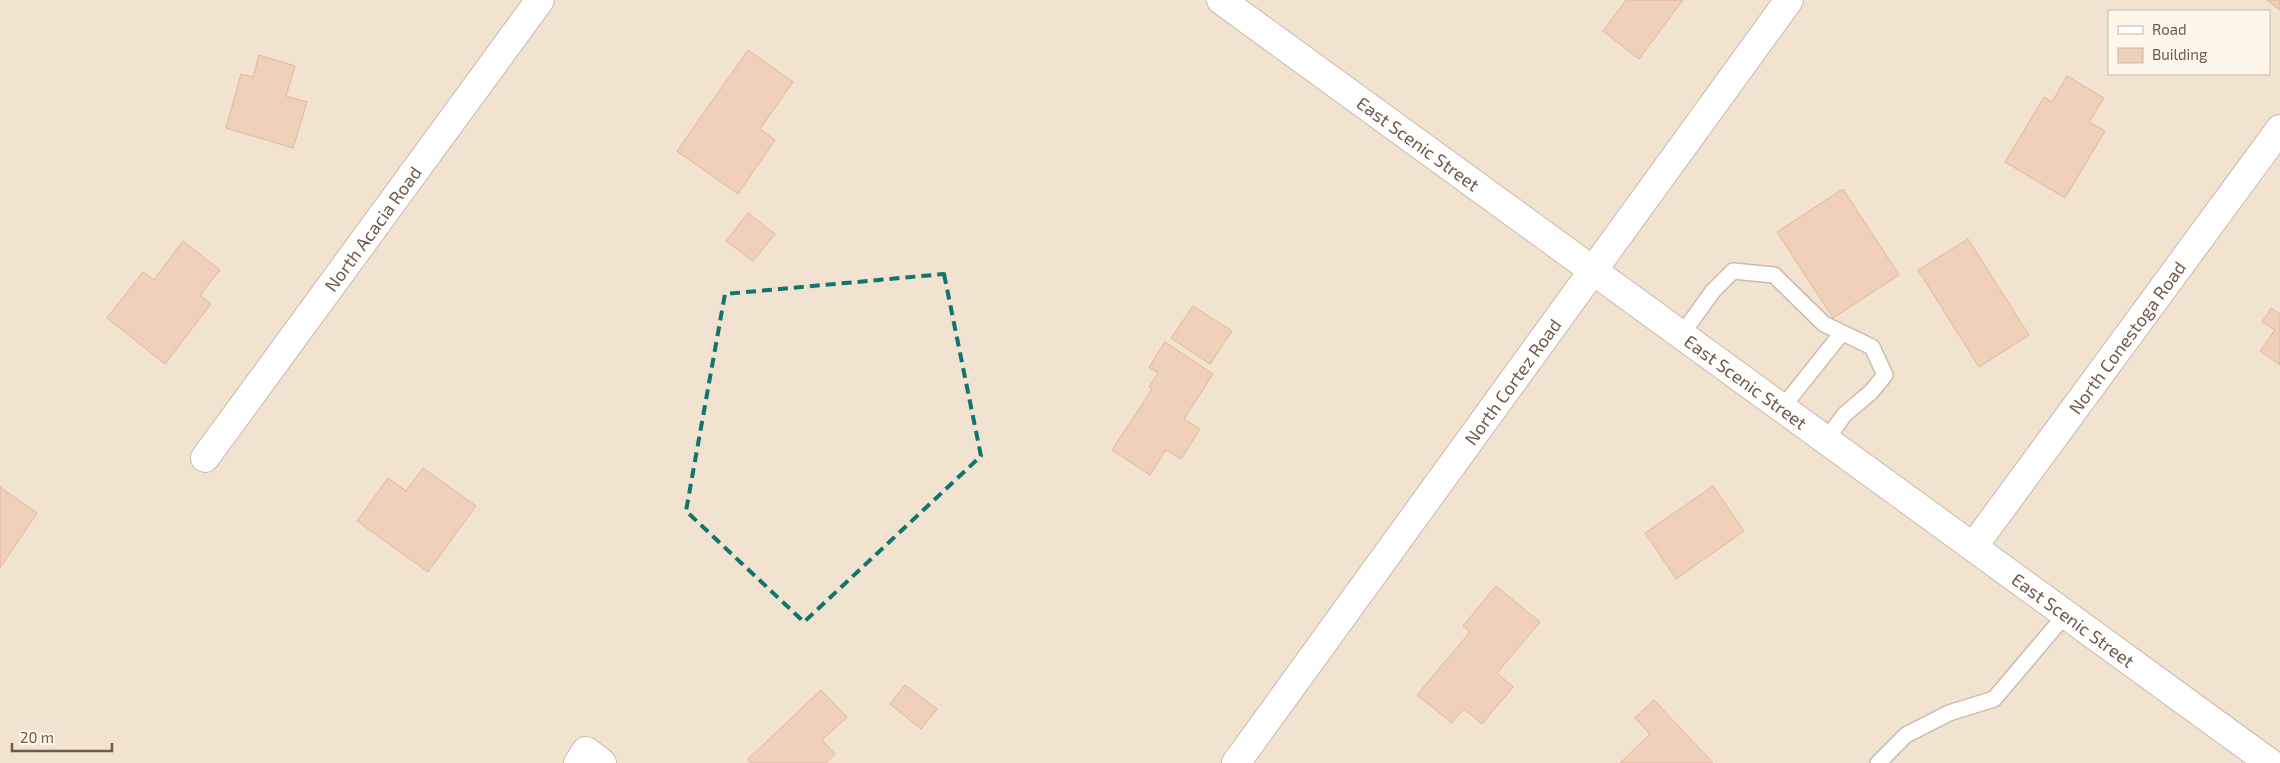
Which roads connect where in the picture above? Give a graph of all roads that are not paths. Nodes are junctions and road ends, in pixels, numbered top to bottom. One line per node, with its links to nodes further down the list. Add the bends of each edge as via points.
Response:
1 (540, 0): 10 (street, North Acacia Road)
2 (1221, 0): 5 (street, East Scenic Street)
3 (1789, 0): 5 (street, North Cortez Road)
4 (2280, 129): 11 (street, North Conestoga Road)
5 (1594, 270): 6 (street, East Scenic Street); 13 (street, North Cortez Road)
6 (1682, 334): 7 (lane, via 1713,290 1733,271 1774,275 1824,324); 8 (street, East Scenic Street)
7 (1841, 334): 8 (lane); 9 (lane, via 1872,346 1885,374 1871,392 1844,415)
8 (1782, 408): 9 (street, East Scenic Street)
9 (1826, 440): 11 (street, East Scenic Street)
10 (205, 458)
11 (1973, 547): 12 (street, East Scenic Street)
12 (2066, 614): 14 (lane, via 1994,699 1949,713 1906,735); 15 (street, East Scenic Street)
13 (1236, 763)
14 (1878, 763)
15 (2270, 763)

